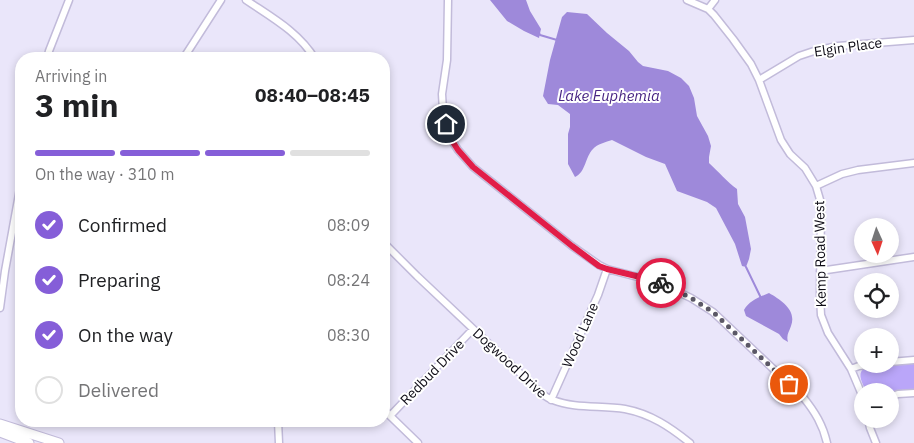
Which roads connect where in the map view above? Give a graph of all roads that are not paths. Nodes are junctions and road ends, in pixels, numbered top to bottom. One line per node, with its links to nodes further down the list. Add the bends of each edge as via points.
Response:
1 (69, 0): 10 (street)
2 (221, 0): 9 (street)
3 (246, 0): 13 (street, via 280,22)
4 (448, 0): 20 (street, via 447,60 442,94 449,136 473,167 572,246)
5 (687, 0): 7 (street, Kemp Road West)
6 (716, 0): 7 (street)
7 (708, 9): 14 (street, Kemp Road West)
8 (914, 40): 14 (street, Elgin Place, via 814,51)
9 (191, 47): 11 (street); 12 (street)
10 (49, 52)
11 (188, 52)
12 (191, 52)
13 (312, 52)
14 (760, 80): 16 (street, Kemp Road West, via 781,140)
15 (914, 163): 16 (street, via 858,170)
16 (816, 186): 21 (street, Kemp Road West, via 822,203)
17 (15, 215): 22 (street)
18 (390, 249): 23 (street, Dogwood Drive)
19 (914, 257): 21 (street)
20 (607, 269): 31 (street, Wood Lane); 41 (street, via 657,282 713,312 803,397 822,425)
21 (820, 271): 27 (street, Kemp Road West, via 821,315 828,334)
22 (0, 308)
23 (474, 329): 31 (street, Dogwood Drive); 32 (street, Redbud Drive)
24 (914, 360): 25 (street)
25 (899, 361)
26 (854, 368): 27 (street)
27 (851, 369): 28 (street, Kemp Road West)
28 (857, 383)
29 (914, 393): 30 (street)
30 (899, 394)
31 (551, 400): 40 (street, Dogwood Drive, via 643,414 669,427)
32 (390, 416): 39 (street)
33 (278, 427): 38 (street)
34 (870, 428): 42 (street)
35 (0, 429): 36 (main road); 37 (main road)
36 (30, 443)
37 (59, 443)
38 (279, 443)
39 (418, 443)
40 (690, 443)
41 (827, 443)
42 (876, 443)

